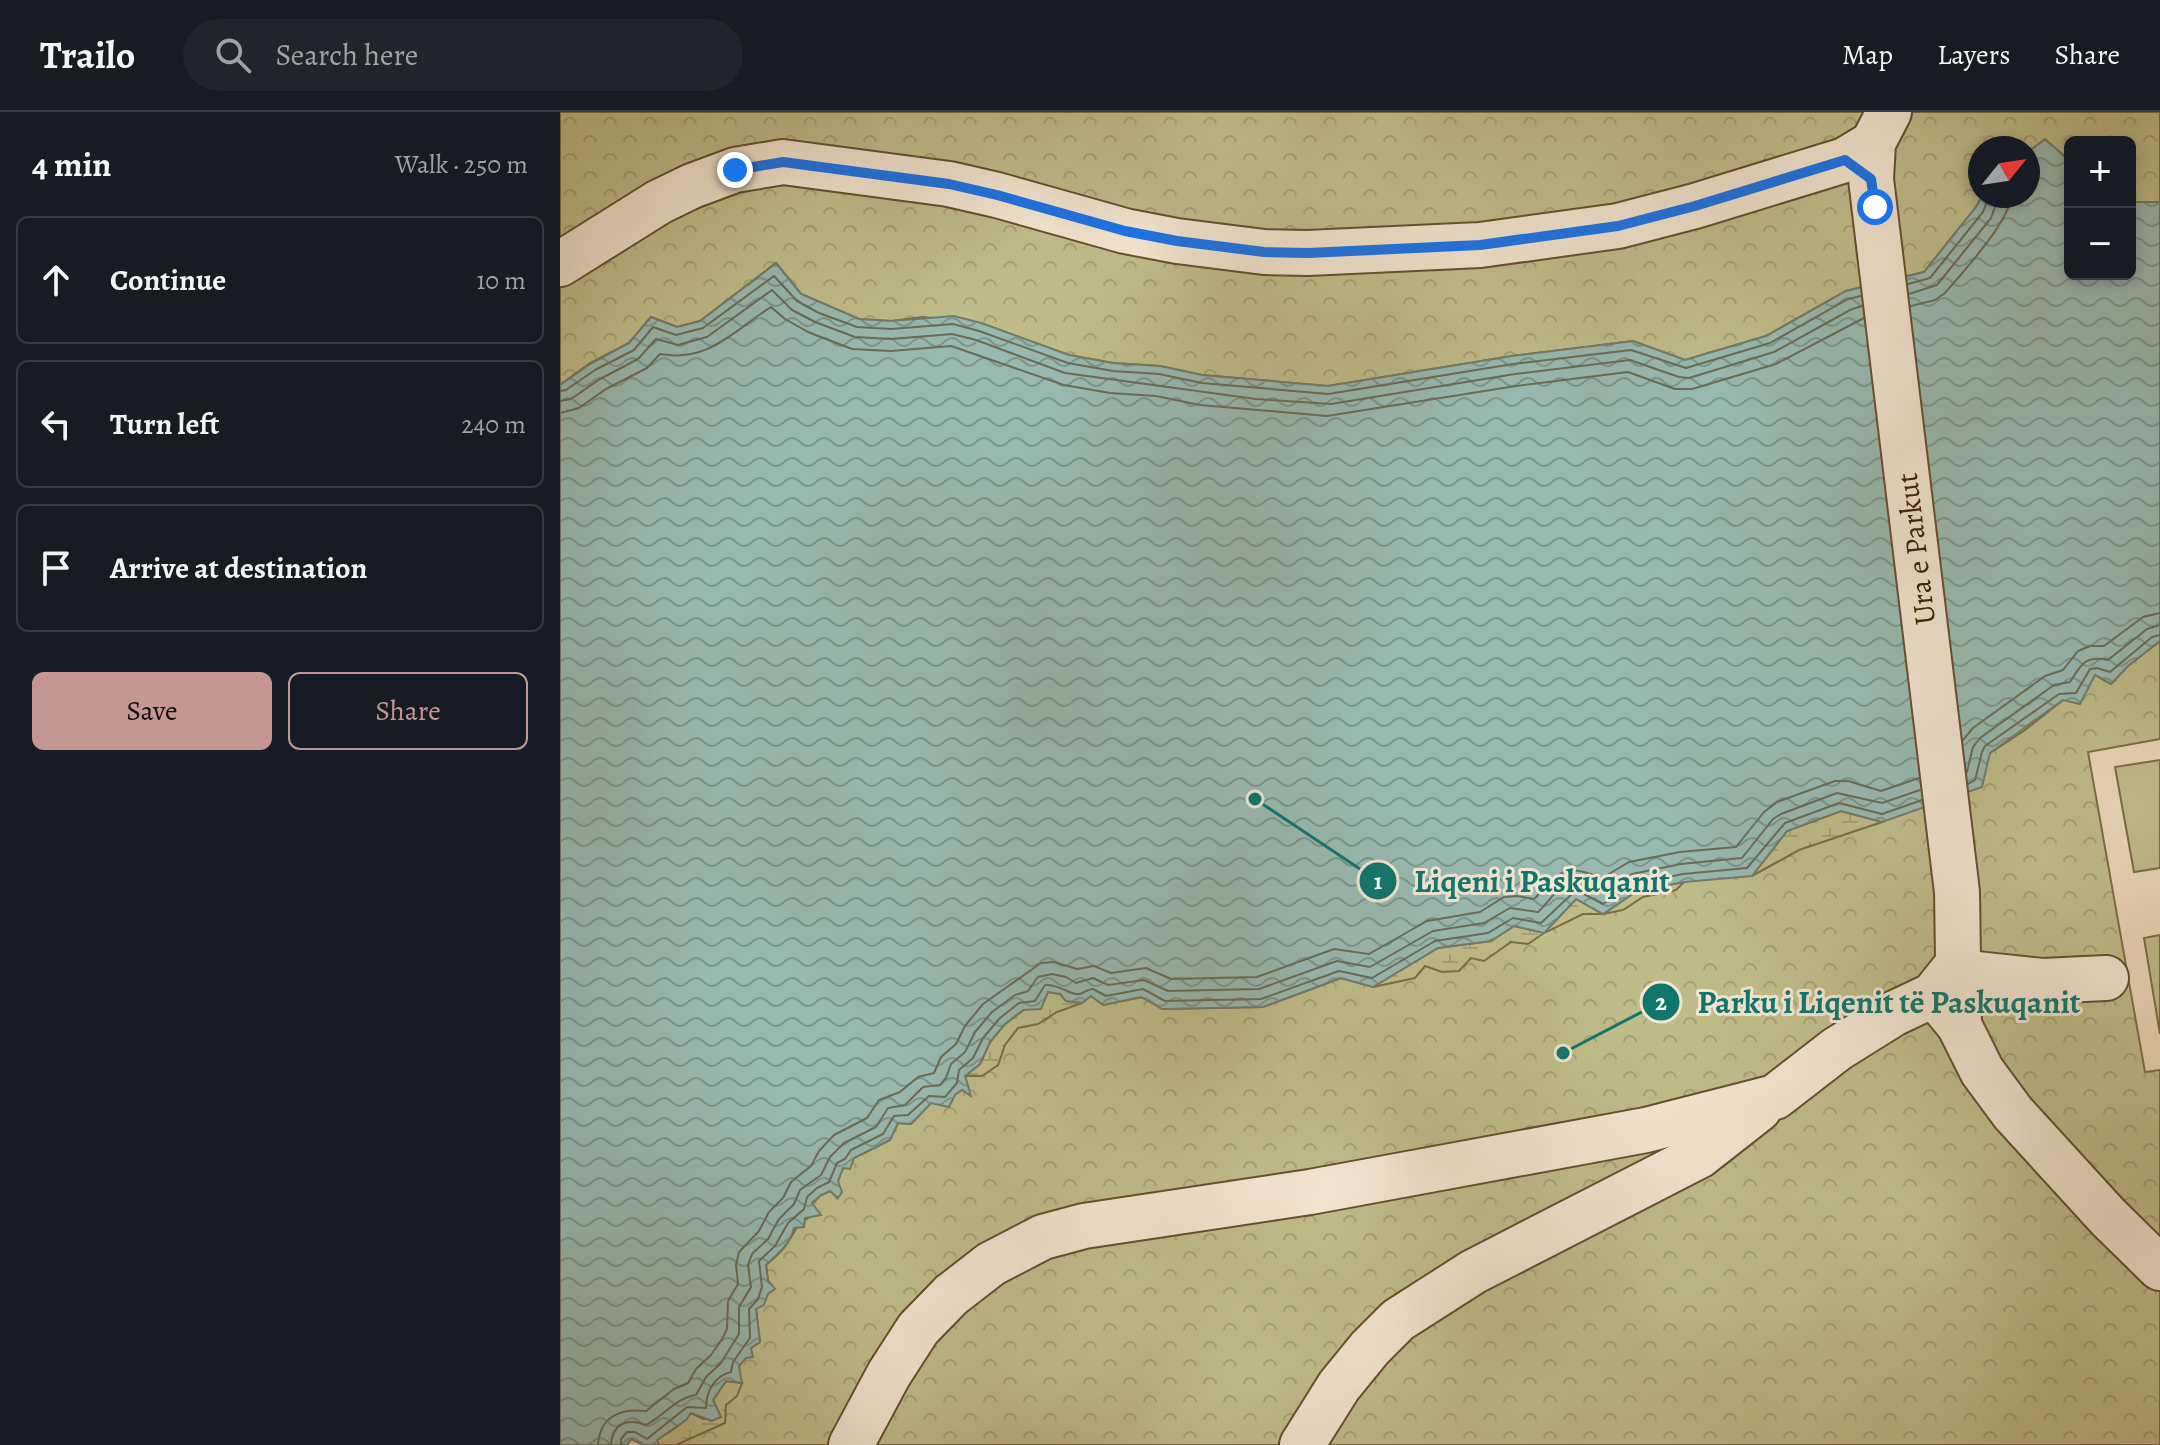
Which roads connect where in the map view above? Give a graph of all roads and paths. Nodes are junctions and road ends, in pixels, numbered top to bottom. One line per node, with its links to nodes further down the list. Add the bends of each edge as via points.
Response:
1 (1871, 160): 2 (street, via 1618,226 1480,245 1308,253 1177,241 949,184 783,162 735,170 692,186); 4 (street, Ura e Parkut, via 1957,892)
2 (560, 264)
3 (2106, 978): 4 (street)
4 (1952, 989): 5 (street, via 1893,1014 1775,1097); 6 (street, via 1982,1071 2013,1113)
5 (1729, 1120): 7 (street, via 1646,1130 1043,1237 991,1264 918,1329); 8 (street, via 1699,1156 1473,1272 1398,1320 1339,1386)
6 (2160, 1268)
7 (851, 1445)
8 (1302, 1445)

